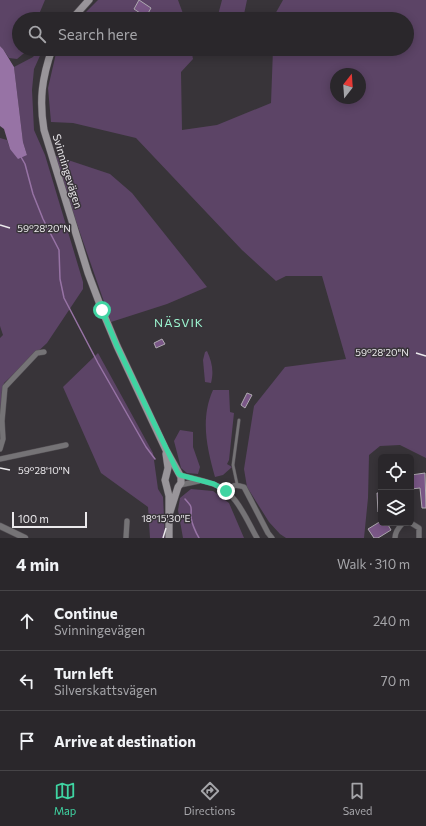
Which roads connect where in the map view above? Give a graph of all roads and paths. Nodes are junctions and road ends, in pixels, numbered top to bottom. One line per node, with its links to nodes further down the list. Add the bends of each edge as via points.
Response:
1 (89, 0): 2 (main road)
2 (78, 12)
3 (50, 56): 9 (main road, Svinningevägen, via 41,92 44,130 102,310)
4 (44, 352): 6 (street, via 38,354 4,387)
5 (239, 420): 15 (lane, via 233,465)
6 (1, 421): 8 (street, via 3,439)
7 (66, 445): 10 (street)
8 (0, 449)
9 (166, 450): 11 (main road, Svinningevägen); 12 (main road, Svinningevägen)
10 (0, 459)
11 (179, 474): 12 (main road, via 173,472); 13 (street); 16 (main road, Svinningevägen, via 182,480)
12 (167, 475): 14 (main road, Svinningevägen)
13 (200, 481): 16 (street); 17 (street, via 214,484)
14 (166, 484): 16 (main road, via 173,488); 18 (main road, Svinningevägen)
15 (237, 484): 17 (street); 28 (street, via 244,487)
16 (179, 486): 18 (main road, Svinningevägen)
17 (226, 491): 27 (street, via 237,503)
18 (170, 512): 26 (main road, Svinningevägen)
19 (127, 521): 25 (street)
20 (414, 525): 30 (street, via 420,528)
21 (0, 526): 23 (street)
22 (400, 526): 29 (street)
23 (17, 536): 24 (street)
24 (25, 538)
25 (126, 538)
26 (169, 538)
27 (257, 538)
28 (272, 538)
29 (395, 538)
30 (419, 538)

